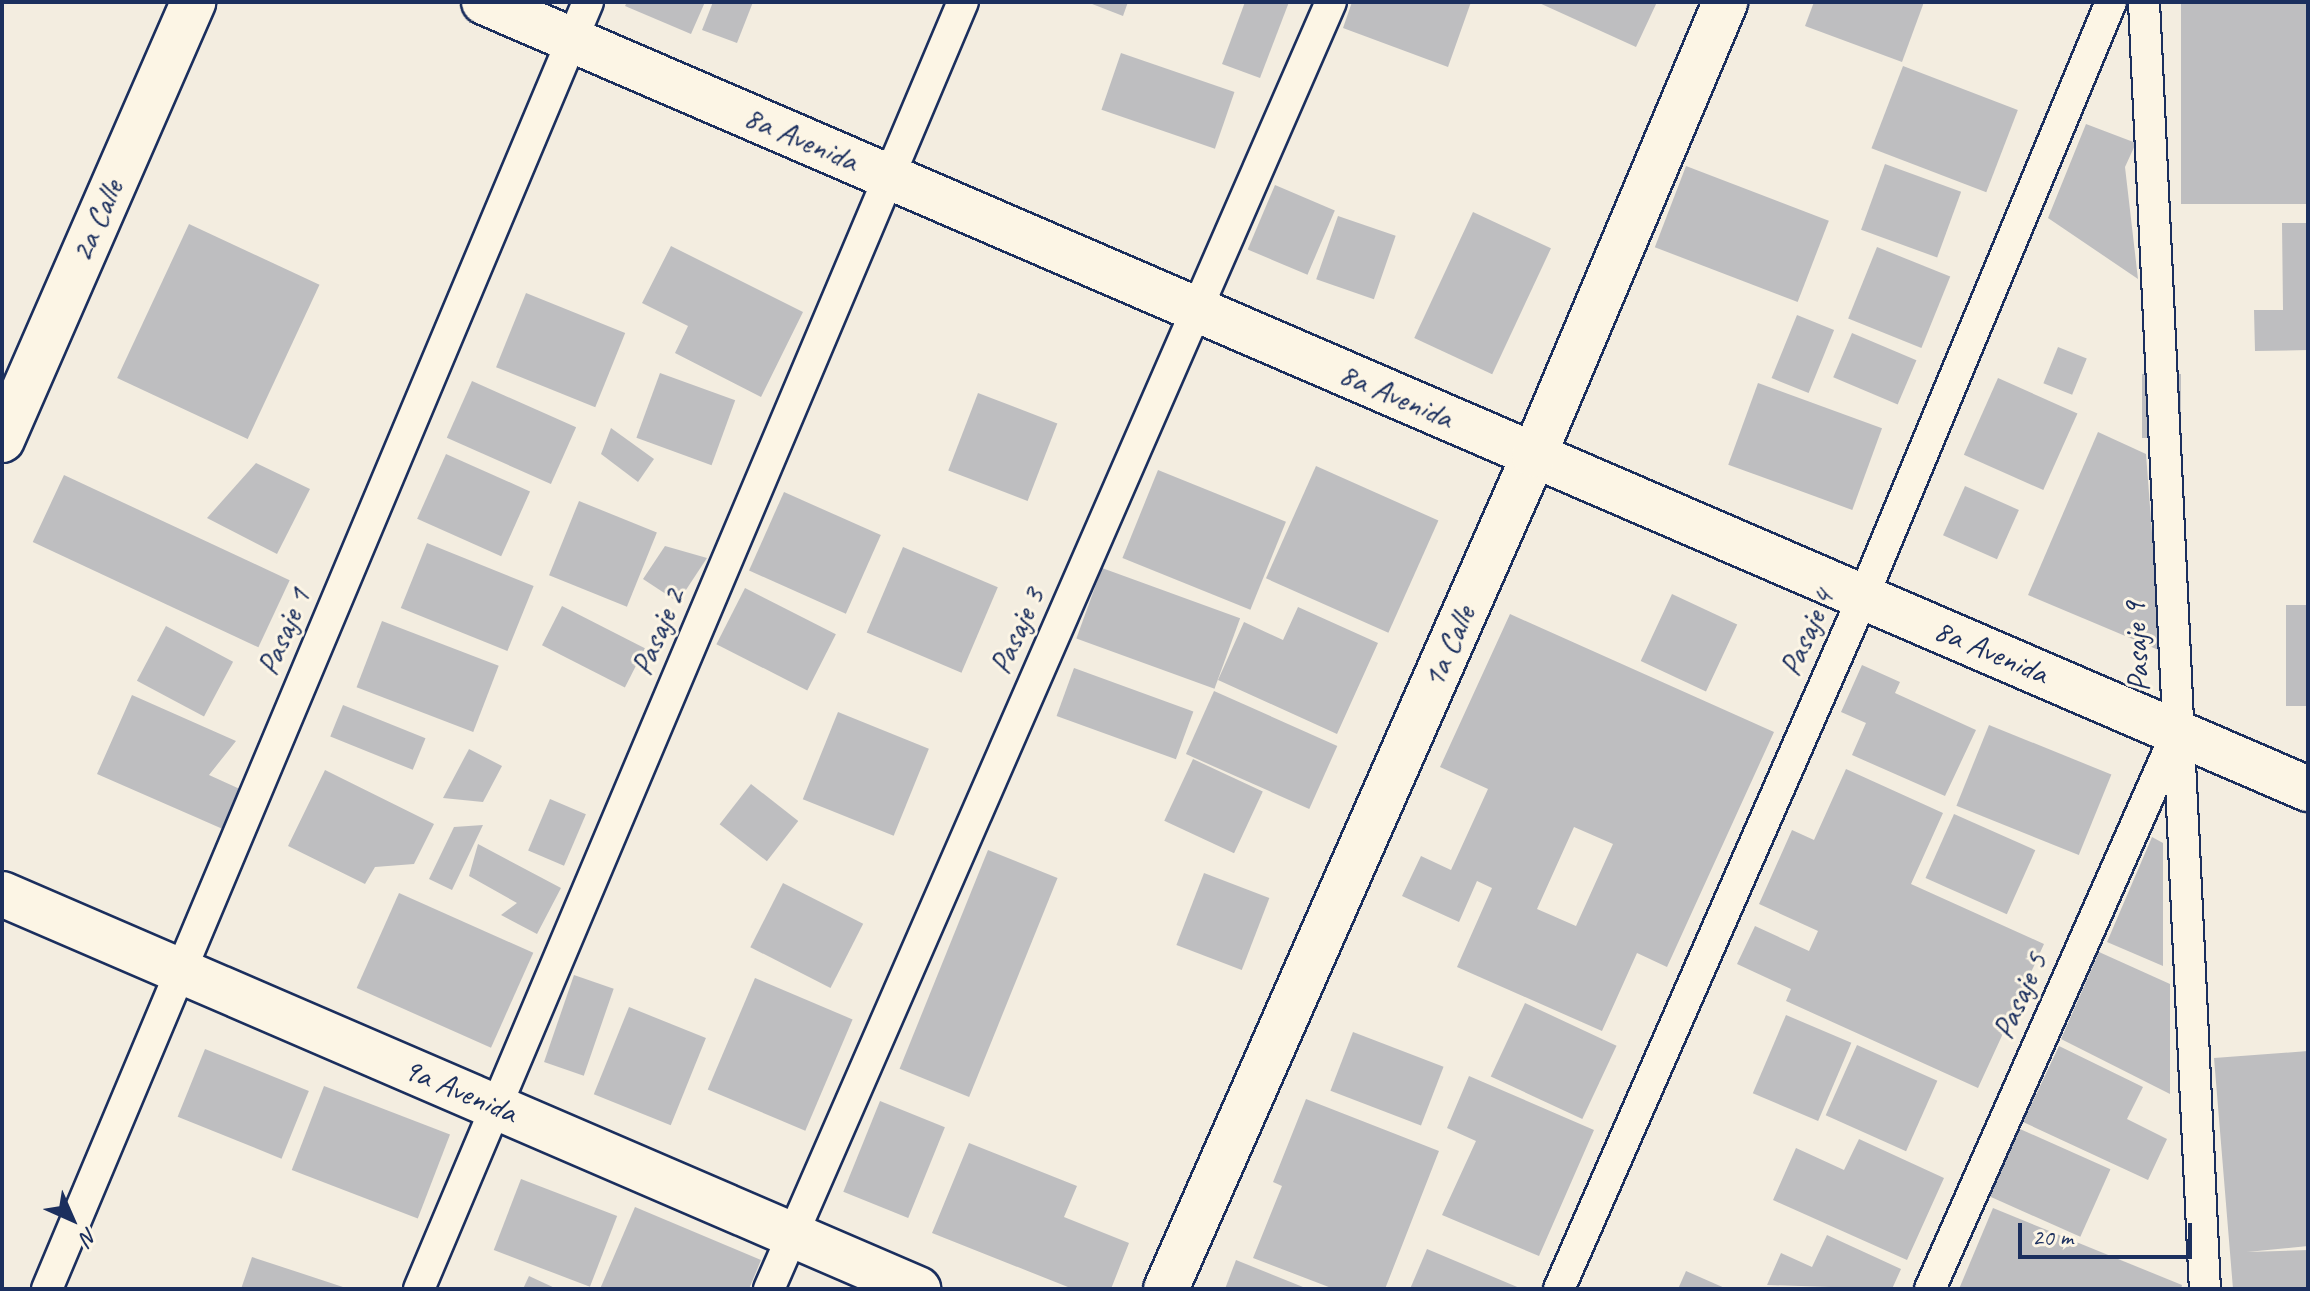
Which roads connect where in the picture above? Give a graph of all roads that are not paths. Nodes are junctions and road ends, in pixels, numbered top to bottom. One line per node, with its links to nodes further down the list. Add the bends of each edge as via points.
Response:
1 (193, 2): 11 (street, 2a Calle)
2 (484, 2): 8 (street, 8a Avenida)
3 (963, 2): 9 (lane, Pasaje 2)
4 (1331, 2): 10 (lane, Pasaje 3)
5 (1725, 2): 12 (street, 1a Calle)
6 (2111, 2): 13 (lane, Pasaje 4)
7 (2144, 2): 14 (lane, Pasaje 9)
8 (580, 21): 9 (street, 8a Avenida); 17 (lane, Pasaje 1)
9 (891, 177): 10 (street, 8a Avenida); 18 (lane, Pasaje 2)
10 (1196, 310): 12 (street, 8a Avenida); 19 (lane, Pasaje 3)
11 (2, 440)
12 (1534, 455): 13 (street, 8a Avenida); 24 (street, 1a Calle)
13 (1863, 597): 14 (street, 8a Avenida); 25 (lane, Pasaje 4)
14 (2177, 732): 15 (street, 8a Avenida); 26 (lane, Pasaje 5); 27 (lane, Pasaje 9)
15 (2308, 789)
16 (2, 894): 17 (street, 9a Avenida)
17 (181, 971): 18 (street, 9a Avenida); 20 (lane, Pasaje 1)
18 (496, 1106): 19 (street, 9a Avenida); 21 (lane, Pasaje 2)
19 (791, 1237): 22 (lane, Pasaje 3); 23 (street, 9a Avenida)
20 (47, 1289)
21 (419, 1289)
22 (769, 1289)
23 (918, 1289)
24 (1166, 1289)
25 (1559, 1289)
26 (1930, 1289)
27 (2205, 1289)

